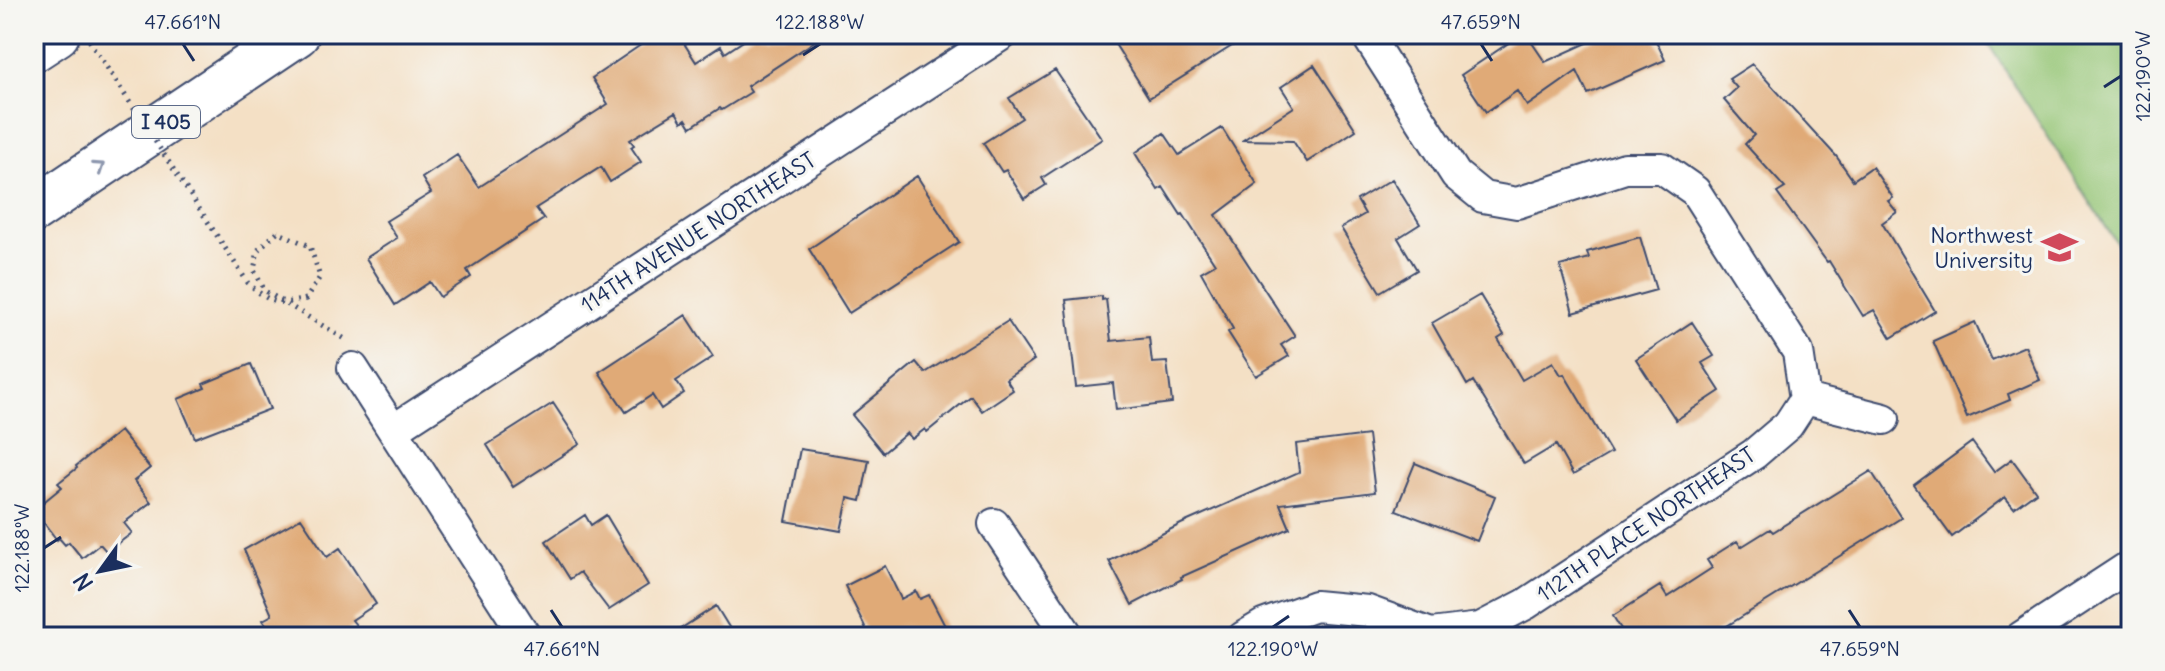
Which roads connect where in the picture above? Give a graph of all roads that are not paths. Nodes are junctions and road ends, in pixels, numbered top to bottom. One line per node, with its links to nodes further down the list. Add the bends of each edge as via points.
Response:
1 (57, 34): 5 (highway)
2 (297, 34): 6 (highway, I 405, one-way to 2)
3 (1003, 34): 10 (street, 114TH AVENUE NORTHEAST)
4 (1366, 34): 8 (street, via 1456,175 1483,197 1517,203 1625,168 1662,168 1695,191 1798,352)
5 (34, 49)
6 (34, 210)
7 (349, 354): 10 (street)
8 (1805, 399): 9 (street); 15 (street, 112TH PLACE NORTHEAST, via 1788,425 1754,454 1526,604 1480,628 1431,634 1368,611 1315,606)
9 (1884, 419)
10 (393, 430): 13 (street)
11 (994, 524): 14 (street)
12 (2131, 565): 16 (street)
13 (526, 637)
14 (1069, 637)
15 (1243, 637)
16 (2021, 637)

